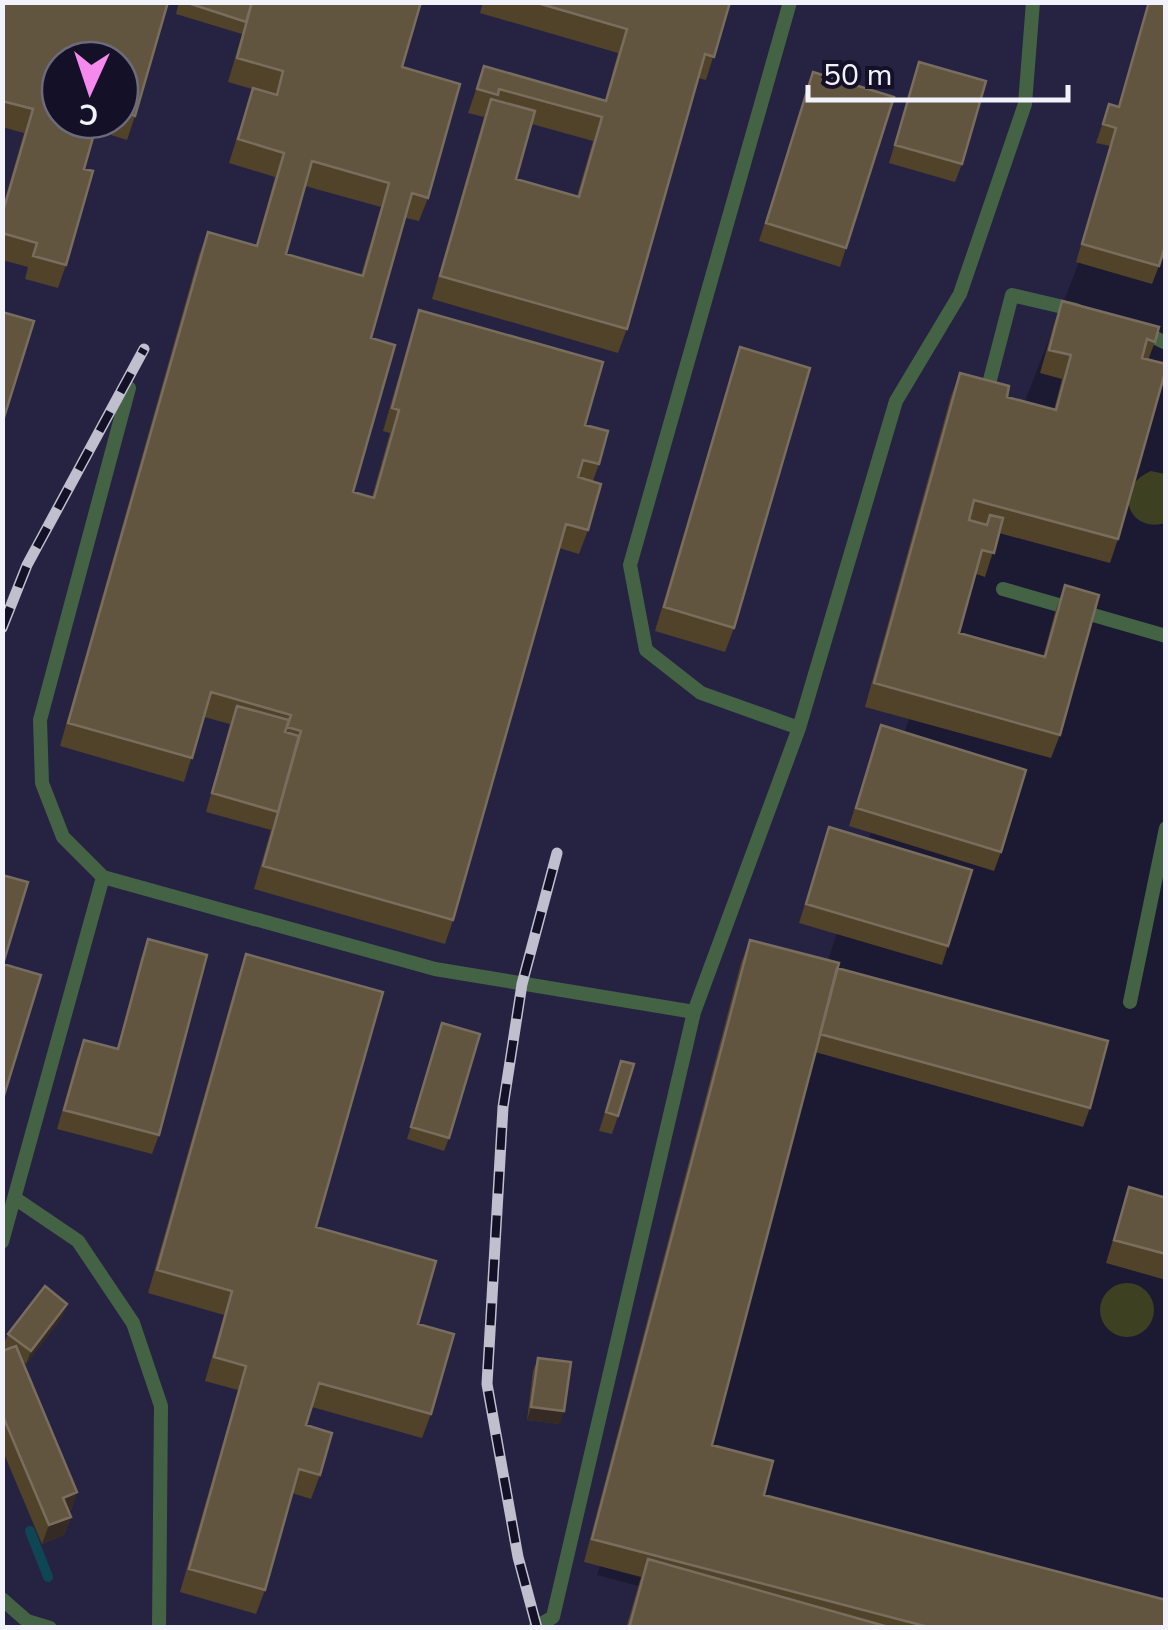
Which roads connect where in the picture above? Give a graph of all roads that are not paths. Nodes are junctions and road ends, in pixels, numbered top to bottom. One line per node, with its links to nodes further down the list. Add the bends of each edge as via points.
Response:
1 (790, 2): 10 (lane, via 630,565 646,650 701,694)
2 (1033, 2): 10 (lane, via 1025,104 960,294 896,401)
3 (1084, 312): 7 (lane, via 1012,295)
4 (1120, 320): 5 (lane)
5 (1166, 342)
6 (128, 388): 12 (lane, via 40,720 42,783 63,838)
7 (985, 399)
8 (1003, 589): 9 (lane)
9 (1166, 636)
10 (800, 728): 14 (lane)
11 (1166, 828): 13 (lane)
12 (103, 877): 14 (lane, via 435,969); 15 (lane)
13 (1130, 1002)
14 (694, 1012): 18 (lane)
15 (16, 1198): 16 (lane); 20 (lane, via 78,1242 132,1323 161,1406)
16 (2, 1242)
17 (2, 1600): 19 (lane, via 27,1621)
18 (555, 1622): 21 (lane)
19 (50, 1628)
20 (159, 1628)
21 (534, 1628)

